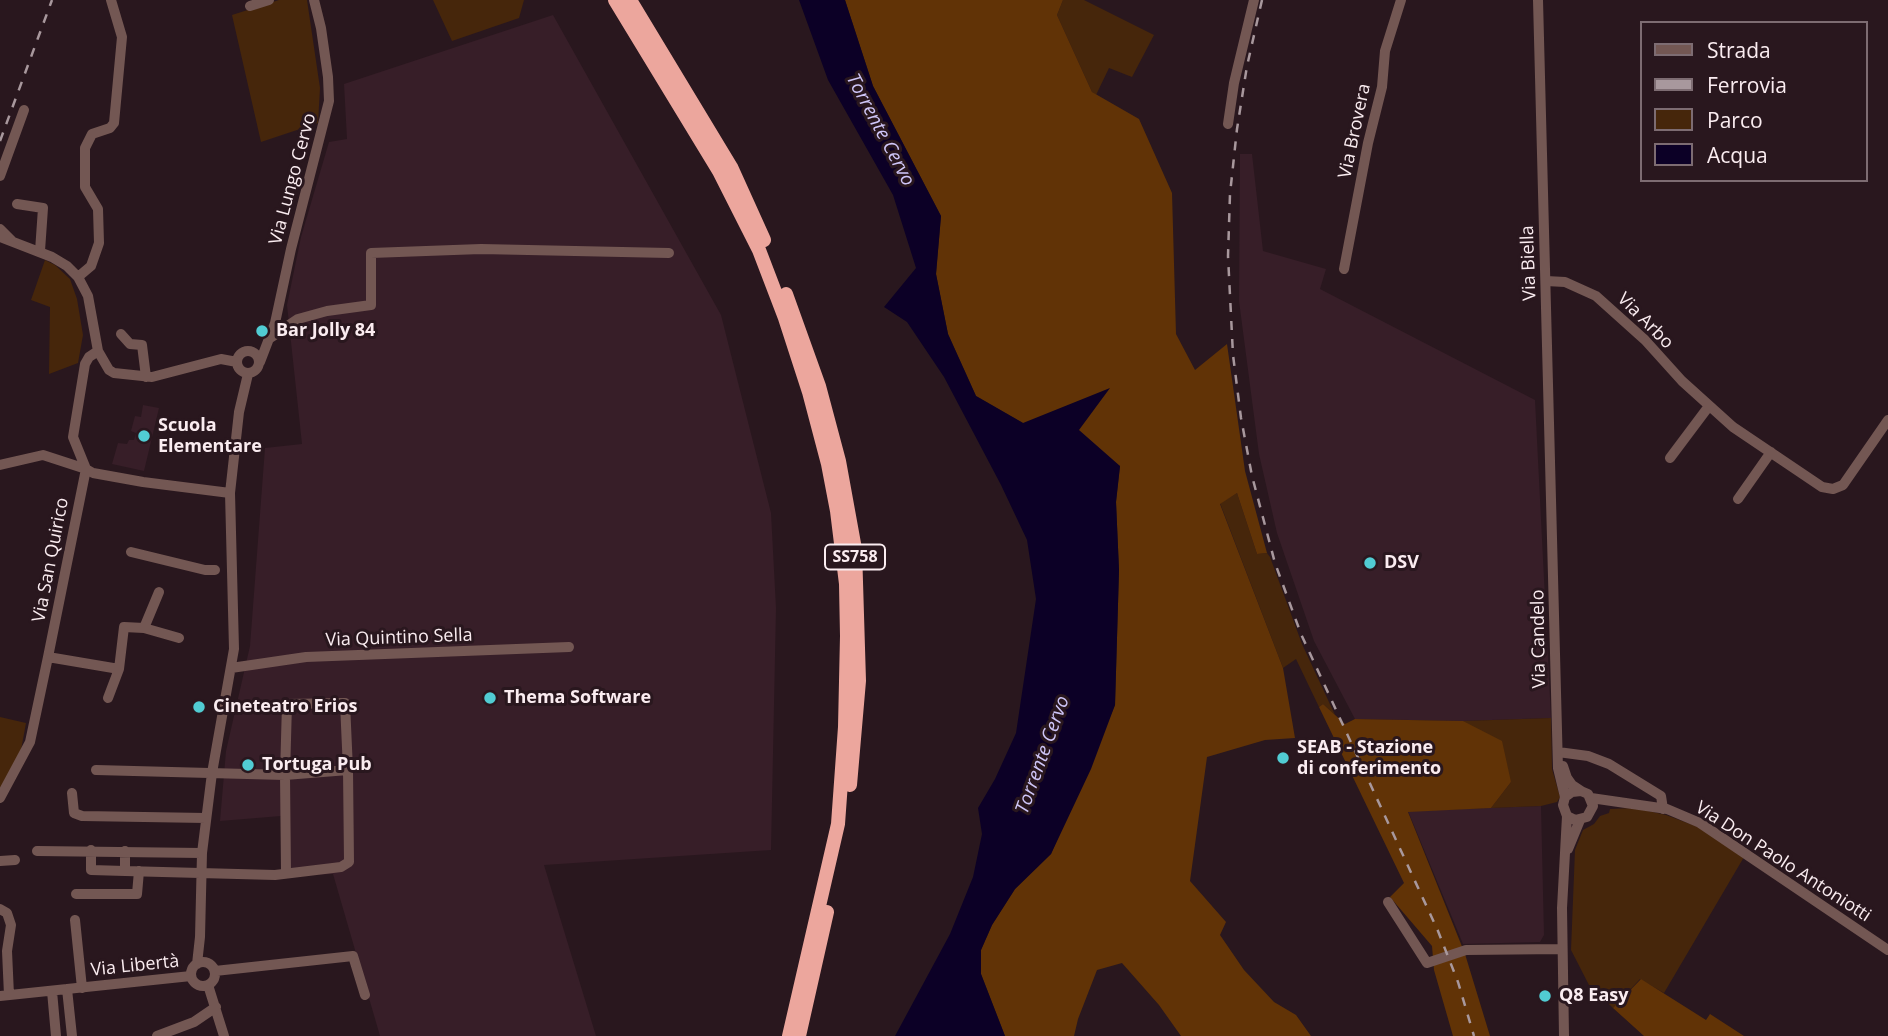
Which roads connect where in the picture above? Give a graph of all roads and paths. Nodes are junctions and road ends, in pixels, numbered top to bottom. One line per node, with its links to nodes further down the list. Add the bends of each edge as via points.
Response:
1 (111, 0): 20 (street, via 122,37 114,123 92,134 85,148 85,187 98,209 99,243 91,266)
2 (269, 0): 9 (street)
3 (314, 0): 23 (street, Via Lungo Cervo, via 329,101)
4 (615, 0): 98 (highway, SS758, via 719,171 759,250 809,392 837,511 846,584 847,647 838,824)
5 (630, 0): 99 (highway, SS758, via 731,167 769,250 819,386 855,549 859,681 846,823)
6 (1254, 0): 11 (street)
7 (1401, 0): 19 (street, Via Brovera, via 1385,51 1380,100)
8 (1538, 0): 21 (street, Via Biella)
9 (250, 6)
10 (24, 110): 12 (street)
11 (1228, 124)
12 (0, 176)
13 (17, 204): 17 (street, via 43,208)
14 (0, 229): 16 (street)
15 (0, 237): 16 (street)
16 (13, 242): 17 (street)
17 (40, 251): 20 (street)
18 (669, 254): 23 (street, via 481,249 371,253 371,305 298,319)
19 (1344, 269)
20 (78, 277): 25 (street, via 88,296)
21 (1546, 281): 31 (street, Via Arbo, via 1565,282 1596,296); 39 (street, Via Biella)
22 (121, 334): 30 (street, via 130,344 142,345)
23 (270, 338): 24 (street, Via Lungo Cervo)
24 (266, 349): 26 (street); 28 (street, Via Lungo Cervo)
25 (98, 351): 30 (street, via 114,373); 36 (street, via 85,364 73,438)
26 (250, 351): 27 (street); 28 (street)
27 (237, 362): 29 (street, via 239,369); 30 (street, via 221,359)
28 (260, 362): 29 (street, via 255,372)
29 (248, 373): 37 (street)
30 (146, 377)
31 (1709, 406): 33 (street, Via Arbo); 34 (street)
32 (1888, 420): 33 (street, Via Arbo, via 1843,485 1833,489 1822,487)
33 (1771, 452): 38 (street)
34 (1670, 458)
35 (0, 465): 36 (street, via 43,455)
36 (86, 469): 37 (street); 46 (street, Via San Quirico)
37 (230, 493): 48 (street)
38 (1738, 499)
39 (1553, 526): 50 (street, Via Candelo)
40 (131, 552): 41 (street)
41 (215, 570)
42 (159, 592): 43 (street)
43 (144, 628): 44 (street); 47 (street, via 124,627)
44 (180, 638)
45 (569, 647): 48 (street, Via Quintino Sella, via 306,657)
46 (48, 657): 47 (street); 58 (street, Via San Quirico, via 30,742)
47 (119, 668): 49 (street)
48 (231, 668): 53 (street)
49 (108, 698)
50 (1558, 752): 55 (street, Via Candelo, via 1567,778); 57 (street, Via Candelo); 60 (street, via 1609,764)
51 (96, 770): 53 (street)
52 (348, 770): 54 (street); 54 (street, via 345,704 287,704); 75 (street, via 349,862 341,867)
53 (212, 773): 54 (street); 64 (street)
54 (285, 775): 75 (street)
55 (1581, 791): 57 (street); 59 (street)
56 (72, 793): 64 (street, via 74,813 82,816)
57 (1565, 797): 63 (street)
58 (0, 798)
59 (1591, 798): 61 (street, Via Don Paolo Antoniotti); 62 (street)
60 (1664, 802): 61 (street, Via Don Paolo Antoniotti); 83 (street, Via Don Paolo Antoniotti)
61 (1616, 803): 62 (street, Via Don Paolo Antoniotti)
62 (1590, 814): 65 (street)
63 (1567, 816): 65 (street); 72 (street)
64 (206, 818): 69 (street)
65 (1580, 820): 72 (street)
66 (37, 850): 67 (street)
67 (91, 850): 68 (street); 73 (street, via 91,870)
68 (125, 851): 69 (street); 73 (street)
69 (202, 853): 76 (street)
70 (15, 860): 71 (street)
71 (0, 861)
72 (1565, 863): 82 (street)
73 (125, 871): 74 (street)
74 (139, 871): 76 (street); 77 (street, via 137,894)
75 (286, 873): 76 (street)
76 (200, 874): 81 (street)
77 (76, 894)
78 (1388, 902): 82 (street, via 1427,963 1466,950)
79 (0, 909): 91 (street, Via Libertà, via 7,913 11,925)
80 (75, 920): 88 (street, Via Libertà)
81 (200, 937): 84 (street); 85 (street)
82 (1562, 949): 100 (street)
83 (1888, 950)
84 (197, 964): 85 (street, via 204,962); 86 (street)
85 (212, 968): 87 (street, via 214,980); 92 (street, via 354,956)
86 (191, 976): 87 (street, via 197,985); 88 (street, Via Libertà)
87 (208, 985): 93 (street)
88 (82, 988): 89 (street, Via Libertà)
89 (68, 989): 90 (street, Via Libertà); 95 (street)
90 (52, 991): 91 (street, Via Libertà); 94 (street)
91 (5, 995)
92 (365, 995)
93 (216, 1007): 96 (street); 97 (street)
94 (56, 1036)
95 (72, 1036)
96 (157, 1036)
97 (224, 1036)
98 (789, 1036)
99 (799, 1036)
100 (1564, 1036)

